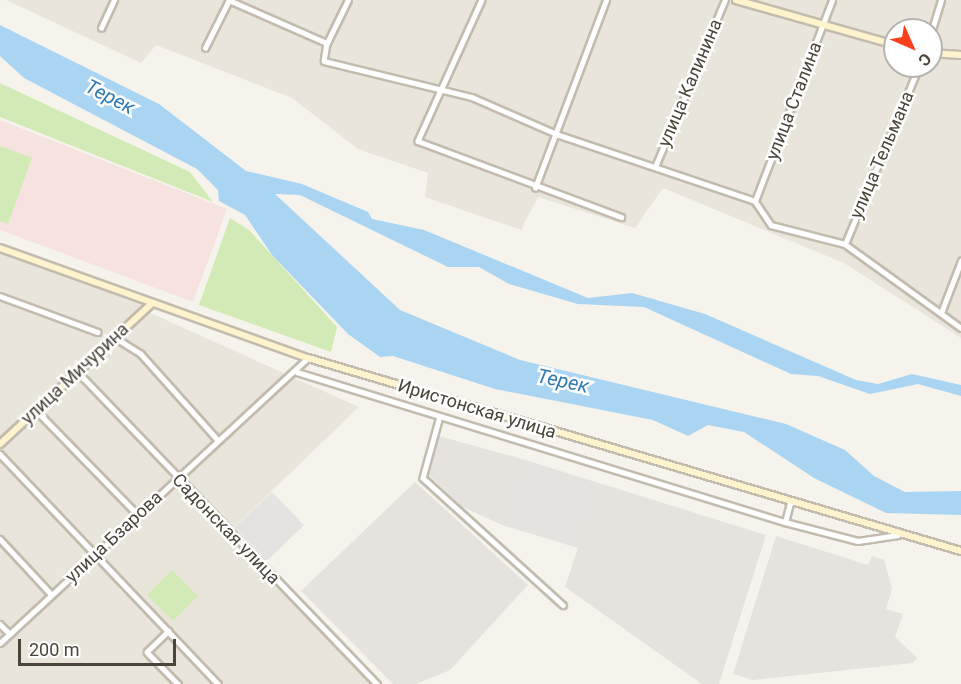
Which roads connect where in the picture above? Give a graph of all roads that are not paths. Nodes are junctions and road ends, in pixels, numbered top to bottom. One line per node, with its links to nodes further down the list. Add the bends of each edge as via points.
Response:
1 (114, 0): 12 (street)
2 (229, 0): 14 (street); 15 (street)
3 (348, 0): 14 (street)
4 (482, 0): 19 (street)
5 (606, 0): 20 (street)
6 (724, 0): 21 (street, улица Калинина)
7 (736, 0): 11 (main road)
8 (832, 0): 11 (street, улица Сталина)
9 (941, 0): 10 (street)
10 (936, 18)
11 (823, 26): 13 (main road); 23 (street, улица Сталина)
12 (101, 28)
13 (883, 42)
14 (327, 43): 19 (street, via 324,61)
15 (205, 48)
16 (943, 54): 17 (main road)
17 (961, 55)
18 (914, 78): 25 (street, улица Тельмана)
19 (439, 88): 20 (street, via 472,97); 22 (street, via 418,141)
20 (559, 135): 21 (street); 22 (street)
21 (656, 166): 23 (street)
22 (535, 188): 24 (street)
23 (755, 201): 25 (street, via 771,225)
24 (621, 217)
25 (845, 244): 30 (street)
26 (0, 248): 29 (main road, Иристонская улица)
27 (961, 261): 30 (street)
28 (0, 296): 32 (street)
29 (150, 305): 33 (main road, улица Мичурина); 34 (main road, Иристонская улица)
30 (941, 313): 31 (street)
31 (961, 328)
32 (98, 332)
33 (114, 338): 35 (main road, улица Мичурина); 39 (street, via 141,354)
34 (308, 358): 36 (street, улица Бзарова); 43 (main road, Иристонская улица)
35 (77, 371): 37 (main road, улица Мичурина); 42 (street, Садонская улица)
36 (297, 372): 38 (street); 39 (street, улица Бзарова)
37 (36, 410): 40 (main road, улица Мичурина); 44 (street)
38 (439, 420): 45 (street); 51 (street, via 423,478)
39 (218, 440): 42 (street, улица Бзарова)
40 (0, 444)
41 (0, 454): 49 (street)
42 (177, 478): 44 (street, улица Бзарова); 58 (street, Садонская улица)
43 (790, 502): 45 (street); 46 (main road, Иристонская улица)
44 (138, 515): 49 (street, улица Бзарова)
45 (785, 522): 46 (street, via 858,541)
46 (898, 535): 48 (main road, Иристонская улица)
47 (0, 539): 50 (street)
48 (961, 551)
49 (93, 555): 50 (street, улица Бзарова); 53 (street)
50 (52, 595): 54 (street, улица Бзарова)
51 (563, 605)
52 (0, 624): 54 (street)
53 (169, 632): 56 (street, via 147,652); 57 (street)
54 (10, 634): 55 (street, улица Бзарова)
55 (0, 643)
56 (178, 684)
57 (218, 684)
58 (377, 684)

